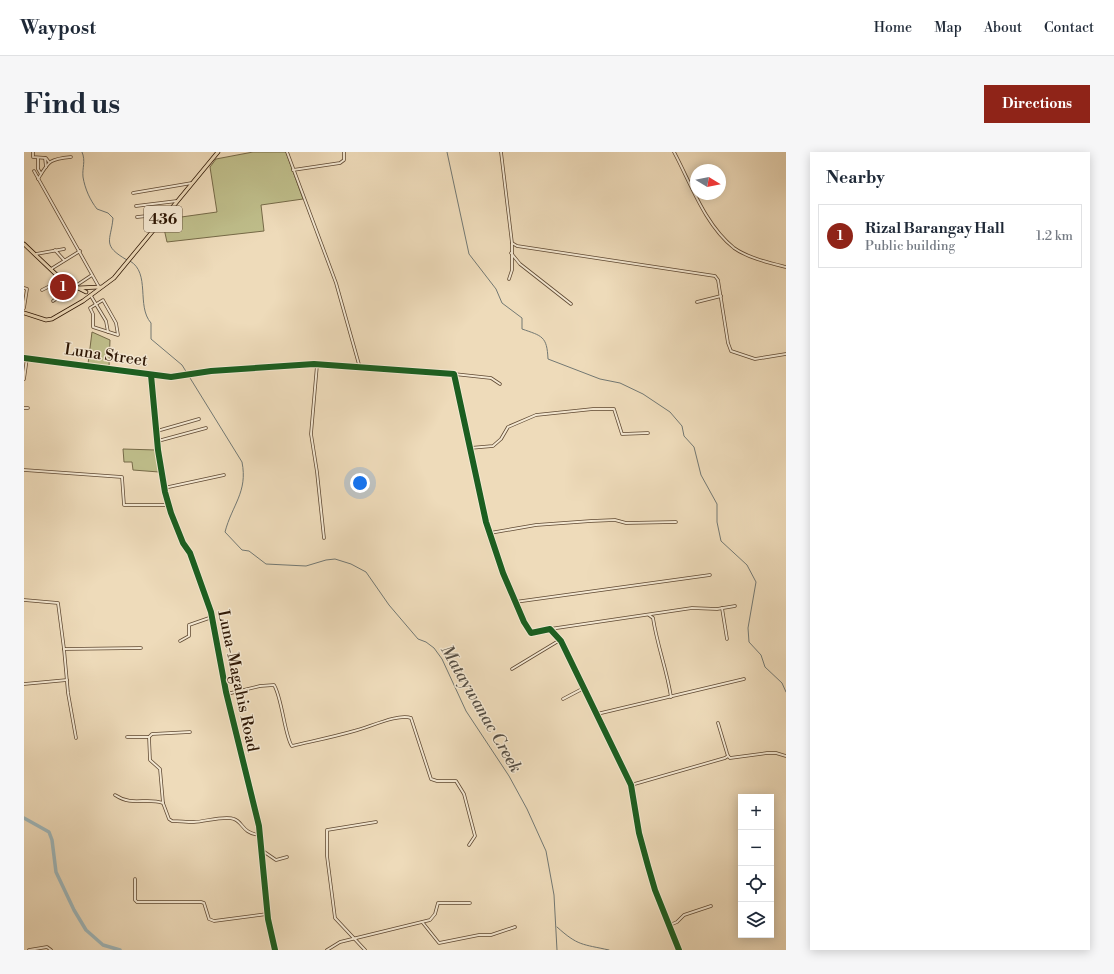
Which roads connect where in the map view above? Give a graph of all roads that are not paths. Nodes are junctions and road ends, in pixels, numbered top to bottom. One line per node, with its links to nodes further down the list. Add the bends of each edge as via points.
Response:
1 (33, 152): 8 (street, via 33,157)
2 (218, 152): 16 (main road, 436)
3 (287, 152): 12 (street)
4 (344, 152): 12 (street, via 344,160 340,163)
5 (500, 152): 22 (street)
6 (674, 152): 30 (street, via 705,212 725,239 741,251)
7 (71, 157): 10 (street)
8 (38, 158): 9 (street); 14 (street, via 38,169)
9 (45, 158): 10 (street); 11 (street)
10 (49, 162): 11 (street)
11 (46, 167): 14 (street)
12 (293, 170): 54 (street, via 336,283)
13 (34, 171): 15 (street)
14 (41, 174): 15 (street)
15 (38, 179): 26 (street)
16 (192, 183): 17 (street); 18 (main road, 436)
17 (133, 193)
18 (178, 201): 19 (street); 20 (main road, 436)
19 (136, 206)
20 (168, 214): 21 (street); 36 (main road, 436, via 114,278)
21 (137, 217)
22 (512, 243): 27 (street); 42 (street, via 517,246 714,276 718,280)
23 (24, 244): 28 (main road)
24 (64, 248): 25 (street)
25 (55, 250): 28 (street); 29 (street)
26 (80, 250): 29 (street); 32 (street)
27 (511, 253): 33 (street, via 512,270); 46 (street, via 520,264)
28 (36, 254): 31 (main road)
29 (64, 260): 31 (street)
30 (786, 267)
31 (50, 269): 34 (main road)
32 (92, 275): 35 (street); 36 (street)
33 (509, 279)
34 (62, 280): 35 (main road); 39 (street)
35 (76, 287): 38 (main road); 40 (main road); 43 (street)
36 (101, 287): 38 (main road); 41 (main road, 436)
37 (25, 288): 47 (street)
38 (89, 288): 40 (main road, 436); 41 (main road, via 92,291)
39 (42, 290)
40 (86, 293): 41 (main road); 48 (main road, 436)
41 (91, 295): 45 (street); 48 (main road, 436)
42 (721, 296): 44 (street); 51 (street, via 731,351 755,359)
43 (53, 301)
44 (697, 302)
45 (96, 304): 50 (street, via 106,320); 50 (street, via 90,308 93,314 93,327); 50 (street, via 103,300 116,323 118,335)
46 (571, 304)
47 (24, 308)
48 (66, 311): 49 (main road, 436, via 49,320)
49 (24, 314)
50 (108, 332)
51 (786, 354)
52 (25, 358): 56 (street, Luna Street); 57 (street)
53 (317, 365): 54 (street, Luna Street); 56 (street, Luna Street, via 280,365 171,377); 73 (street, via 311,434)
54 (360, 368): 55 (street, Luna Street)
55 (454, 374): 58 (street, Luna Street, via 491,378); 66 (street)
56 (151, 375): 63 (street, Luna-Magahis Road)
57 (24, 379)
58 (500, 384)
59 (24, 408): 60 (street)
60 (28, 408)
61 (199, 419): 63 (street)
62 (206, 428): 65 (street)
63 (157, 431): 65 (street, Luna-Magahis Road)
64 (648, 433): 66 (street, via 622,434 614,409 593,409 536,416 508,427 501,440 492,446)
65 (158, 441): 69 (street, Luna-Magahis Road)
66 (470, 448): 72 (street)
67 (24, 470): 70 (street, via 122,477 124,505)
68 (224, 475): 69 (street)
69 (164, 488): 70 (street, Luna-Magahis Road)
70 (168, 505): 80 (street, Luna-Magahis Road, via 183,544 190,553)
71 (676, 522): 72 (street, via 591,521 536,525)
72 (490, 533): 76 (street)
73 (324, 538)
74 (710, 575): 76 (street)
75 (24, 600): 86 (street, via 58,603)
76 (515, 602): 81 (street, via 531,632)
77 (735, 606): 78 (street)
78 (722, 608): 79 (street, via 692,608); 82 (street)
79 (649, 615): 81 (street); 93 (street, via 653,618)
80 (212, 617): 84 (street, via 189,625 189,636); 92 (street, Luna-Magahis Road)
81 (550, 629): 83 (street)
82 (727, 639)
83 (560, 640): 87 (street); 91 (street)
84 (180, 641)
85 (141, 648): 86 (street)
86 (64, 649): 89 (street)
87 (512, 669)
88 (744, 679): 93 (street)
89 (67, 680): 90 (street); 100 (street)
90 (24, 684)
91 (584, 688): 94 (street); 95 (street)
92 (226, 692): 107 (street, Luna-Magahis Road, via 259,826); 108 (street, via 274,685 292,746 403,717 411,718 431,779 456,781 464,794 475,836)
93 (671, 697): 95 (street)
94 (564, 698)
95 (597, 714): 103 (street)
96 (718, 723): 101 (street)
97 (190, 732): 99 (street, via 152,734)
98 (127, 737): 99 (street)
99 (149, 737): 105 (street, via 150,760 160,769)
100 (76, 738)
101 (728, 756): 102 (street, via 730,758 776,753); 103 (street)
102 (786, 756)
103 (631, 785): 116 (street, via 655,890)
104 (115, 795): 105 (street, via 124,801)
105 (163, 803): 107 (street, via 172,821 194,822 232,818 238,821 242,828)
106 (376, 822): 118 (street, via 327,830 335,918)
107 (259, 835): 109 (street, Luna-Magahis Road)
108 (469, 845)
109 (260, 850): 110 (street, via 276,860); 114 (street, Luna-Magahis Road)
110 (287, 857)
111 (136, 879): 114 (street, via 137,902 201,902 204,903 209,919 214,921)
112 (470, 903): 115 (street, via 438,903 435,914)
113 (710, 906): 116 (street, via 684,915)
114 (267, 914): 121 (street, Luna-Magahis Road)
115 (423, 923): 117 (street, via 439,943 491,935); 118 (street)
116 (670, 925): 124 (street)
117 (515, 928)
118 (354, 939): 122 (street, via 335,944); 123 (street)
119 (29, 950): 120 (street, via 47,947)
120 (51, 950)
121 (275, 950)
122 (327, 950)
123 (365, 950)
124 (679, 950)

